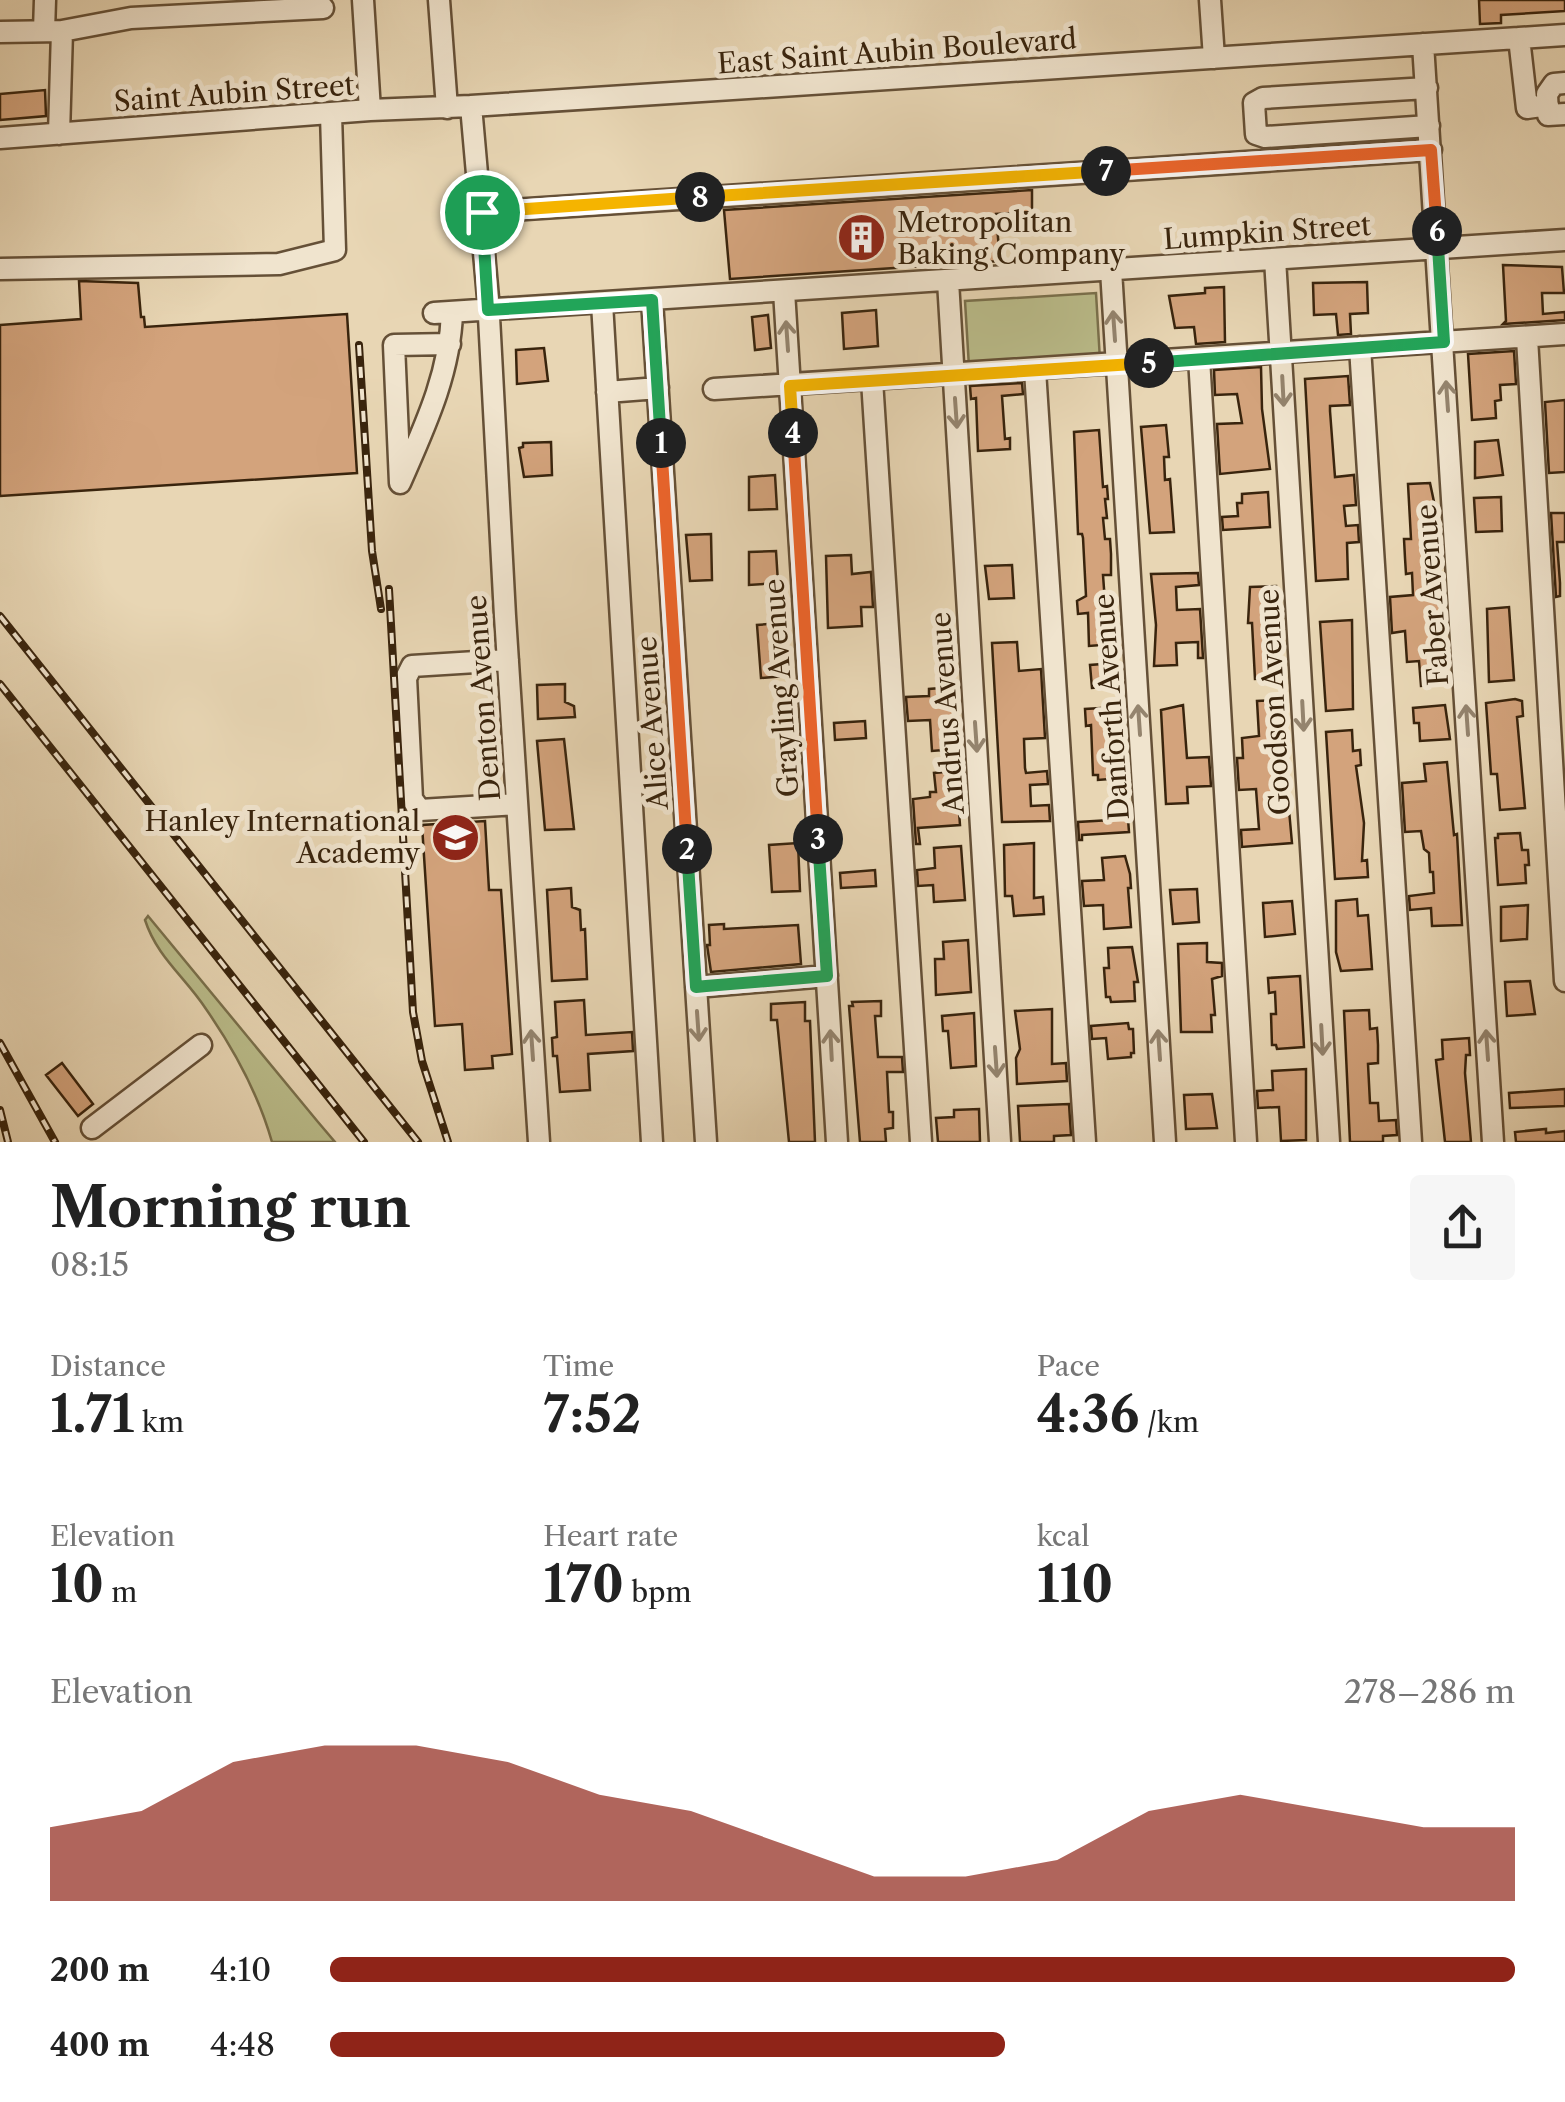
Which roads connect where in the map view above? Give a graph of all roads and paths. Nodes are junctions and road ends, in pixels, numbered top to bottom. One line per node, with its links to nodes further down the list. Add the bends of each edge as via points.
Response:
1 (45, 0): 7 (street)
2 (363, 0): 19 (street)
3 (440, 0): 17 (street)
4 (1210, 0): 12 (street)
5 (324, 8): 6 (street)
6 (147, 9): 7 (street)
7 (53, 31): 8 (street); 23 (street)
8 (0, 32)
9 (1565, 35): 10 (street, East Saint Aubin Boulevard)
10 (1519, 38): 11 (street, East Saint Aubin Boulevard); 18 (street, via 1527,108)
11 (1424, 44): 12 (street, East Saint Aubin Boulevard); 14 (street, Faber Avenue)
12 (1214, 58): 16 (street, East Saint Aubin Boulevard)
13 (1565, 83): 18 (street, via 1550,88)
14 (1426, 88): 15 (street); 21 (street, Faber Avenue)
15 (1388, 90): 22 (street); 22 (street, via 1258,99 1254,129 1260,136)
16 (471, 106): 17 (street, Saint Aubin Street); 26 (street, Denton Avenue)
17 (448, 108): 19 (street, Saint Aubin Street)
18 (1556, 109)
19 (370, 110): 20 (street, Saint Aubin Street)
20 (330, 114): 23 (street, Saint Aubin Street); 30 (street, via 336,250 279,264)
21 (1429, 126): 22 (street); 25 (street, Faber Avenue)
22 (1391, 128)
23 (60, 134): 24 (street, Saint Aubin Street)
24 (0, 138)
25 (1431, 150): 26 (street); 28 (street, Faber Avenue)
26 (482, 212): 36 (street, Denton Avenue)
27 (1565, 240): 28 (street, Lumpkin Street)
28 (1438, 248): 29 (street, Lumpkin Street); 39 (street, Faber Avenue)
29 (1275, 259): 31 (street, Lumpkin Street); 42 (street, Goodson Avenue)
30 (0, 268)
31 (1111, 270): 32 (street, Lumpkin Street); 44 (street, Danforth Avenue, one-way to 31)
32 (948, 280): 33 (street, Lumpkin Street); 46 (street, Andrus Avenue)
33 (784, 291): 34 (street, Lumpkin Street); 48 (street, Grayling Avenue, one-way to 33)
34 (652, 300): 35 (street, Lumpkin Street); 49 (street, Alice Avenue)
35 (602, 303): 36 (street, Lumpkin Street); 51 (street)
36 (488, 310): 40 (street, Lumpkin Street, via 443,313); 52 (street, Denton Avenue)
37 (1565, 334): 38 (street)
38 (1527, 338): 39 (street); 55 (street)
39 (1444, 342): 41 (street); 70 (street, Faber Avenue, one-way to 39)
40 (450, 344): 40 (street, via 432,409 400,483 394,346)
41 (1360, 347): 42 (street); 69 (street)
42 (1280, 352): 43 (street); 68 (street, Goodson Avenue, one-way to 68)
43 (1199, 358): 44 (street); 67 (street)
44 (1117, 365): 45 (street); 66 (street, Danforth Avenue, one-way to 44)
45 (1035, 370): 46 (street); 65 (street)
46 (953, 375): 47 (street); 64 (street, Andrus Avenue, one-way to 64)
47 (872, 380): 48 (street); 63 (street)
48 (790, 386): 50 (street); 54 (street, Grayling Avenue)
49 (658, 388): 51 (street); 56 (street, Alice Avenue)
50 (714, 389)
51 (607, 392): 60 (street)
52 (508, 660): 53 (street, Denton Avenue); 53 (street, via 412,666 406,678 412,799 420,810)
53 (517, 804): 59 (street, Denton Avenue, one-way to 53)
54 (827, 976): 56 (street); 62 (street, Grayling Avenue, one-way to 54)
55 (1565, 981)
56 (696, 987): 61 (street, Alice Avenue, one-way to 61)
57 (201, 1045): 58 (street)
58 (92, 1128)
59 (539, 1142)
60 (652, 1142)
61 (706, 1142)
62 (836, 1142)
63 (921, 1142)
64 (1000, 1142)
65 (1085, 1142)
66 (1165, 1142)
67 (1246, 1142)
68 (1329, 1142)
69 (1411, 1142)
70 (1493, 1142)

